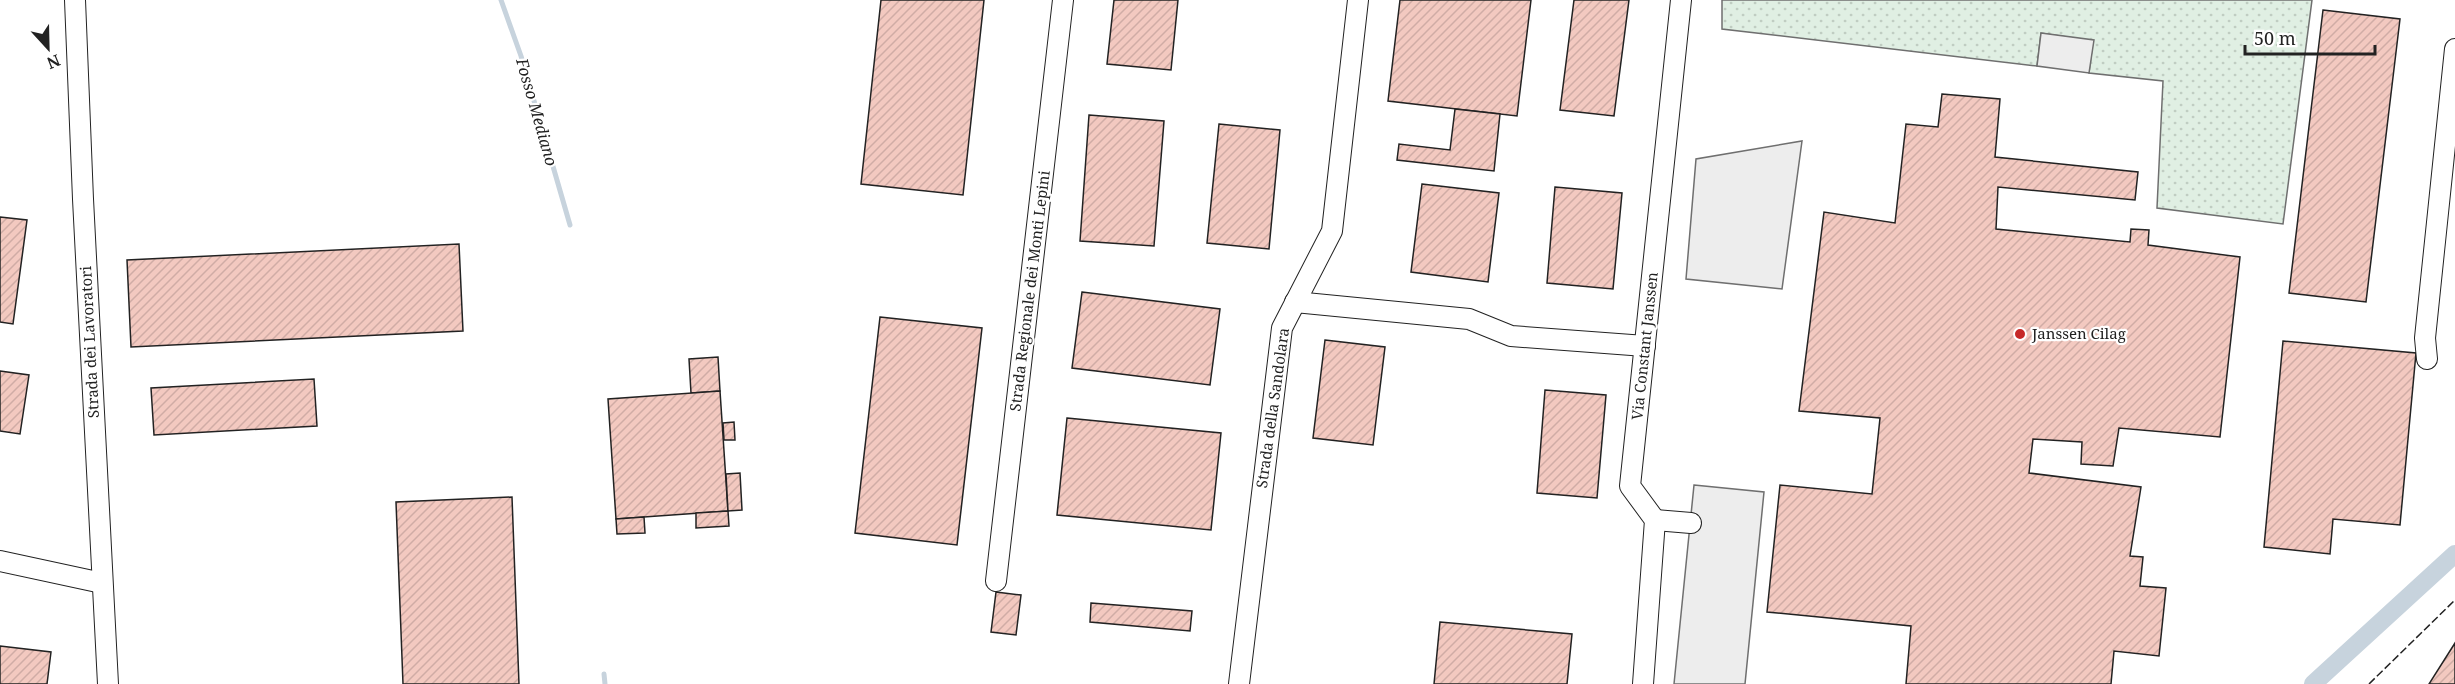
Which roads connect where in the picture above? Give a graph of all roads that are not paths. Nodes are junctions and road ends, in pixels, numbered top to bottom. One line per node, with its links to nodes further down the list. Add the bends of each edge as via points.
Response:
1 (75, 0): 13 (street, Strada dei Lavoratori)
2 (1063, 0): 12 (street, Strada Regionale dei Monti Lepini)
3 (1358, 0): 6 (street, Strada della Sandolara, via 1332,231)
4 (1681, 0): 7 (street, Via Constant Janssen)
5 (2455, 49): 8 (street, via 2425,338)
6 (1295, 302): 7 (street, via 1470,319 1511,336); 15 (street, Strada della Sandolara, via 1282,328)
7 (1645, 346): 9 (street, Via Constant Janssen, via 1630,486)
8 (2427, 359)
9 (1655, 520): 10 (street); 16 (street)
10 (1690, 523)
11 (0, 561): 13 (street)
12 (996, 581)
13 (102, 583): 14 (street, Strada dei Lavoratori)
14 (108, 684)
15 (1239, 684)
16 (1642, 684)

